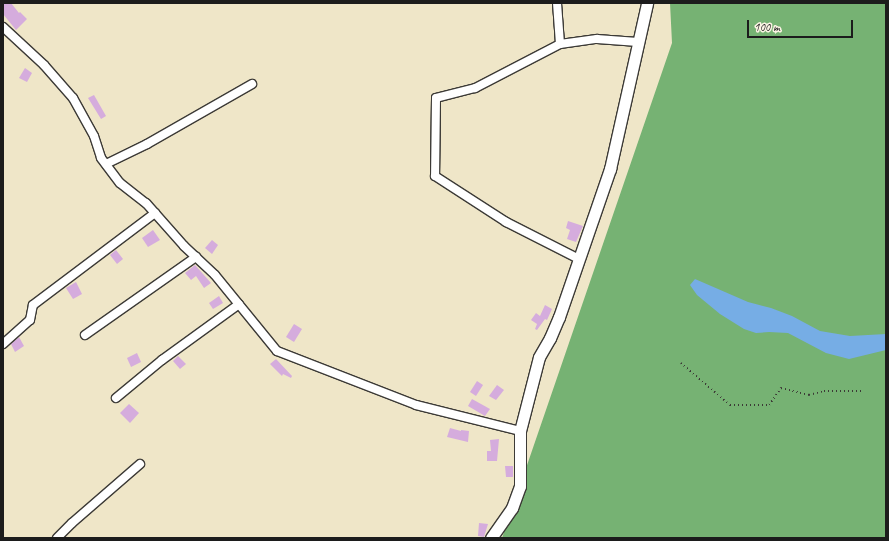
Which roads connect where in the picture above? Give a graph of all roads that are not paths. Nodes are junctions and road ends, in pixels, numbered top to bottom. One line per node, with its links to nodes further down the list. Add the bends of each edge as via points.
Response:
1 (557, 3): 5 (street)
2 (647, 3): 4 (main road)
3 (3, 27): 7 (street, via 44,65 73,98)
4 (638, 42): 5 (street, via 597,39); 10 (main road, via 610,169)
5 (560, 44): 10 (street, via 475,88 436,98 435,176 506,222)
6 (252, 84): 7 (street, via 147,144)
7 (106, 164): 8 (street, via 120,183 146,203)
8 (154, 213): 9 (street); 13 (street, via 33,305 30,320)
9 (196, 257): 11 (street); 12 (street)
10 (579, 259): 15 (main road, via 559,317 539,357)
11 (240, 304): 14 (street, via 162,360); 15 (street, via 278,351 416,404)
12 (86, 335)
13 (3, 344)
14 (116, 398)
15 (520, 432): 18 (main road, via 520,486 512,508)
16 (140, 464): 17 (street)
17 (58, 538)
18 (491, 538)

